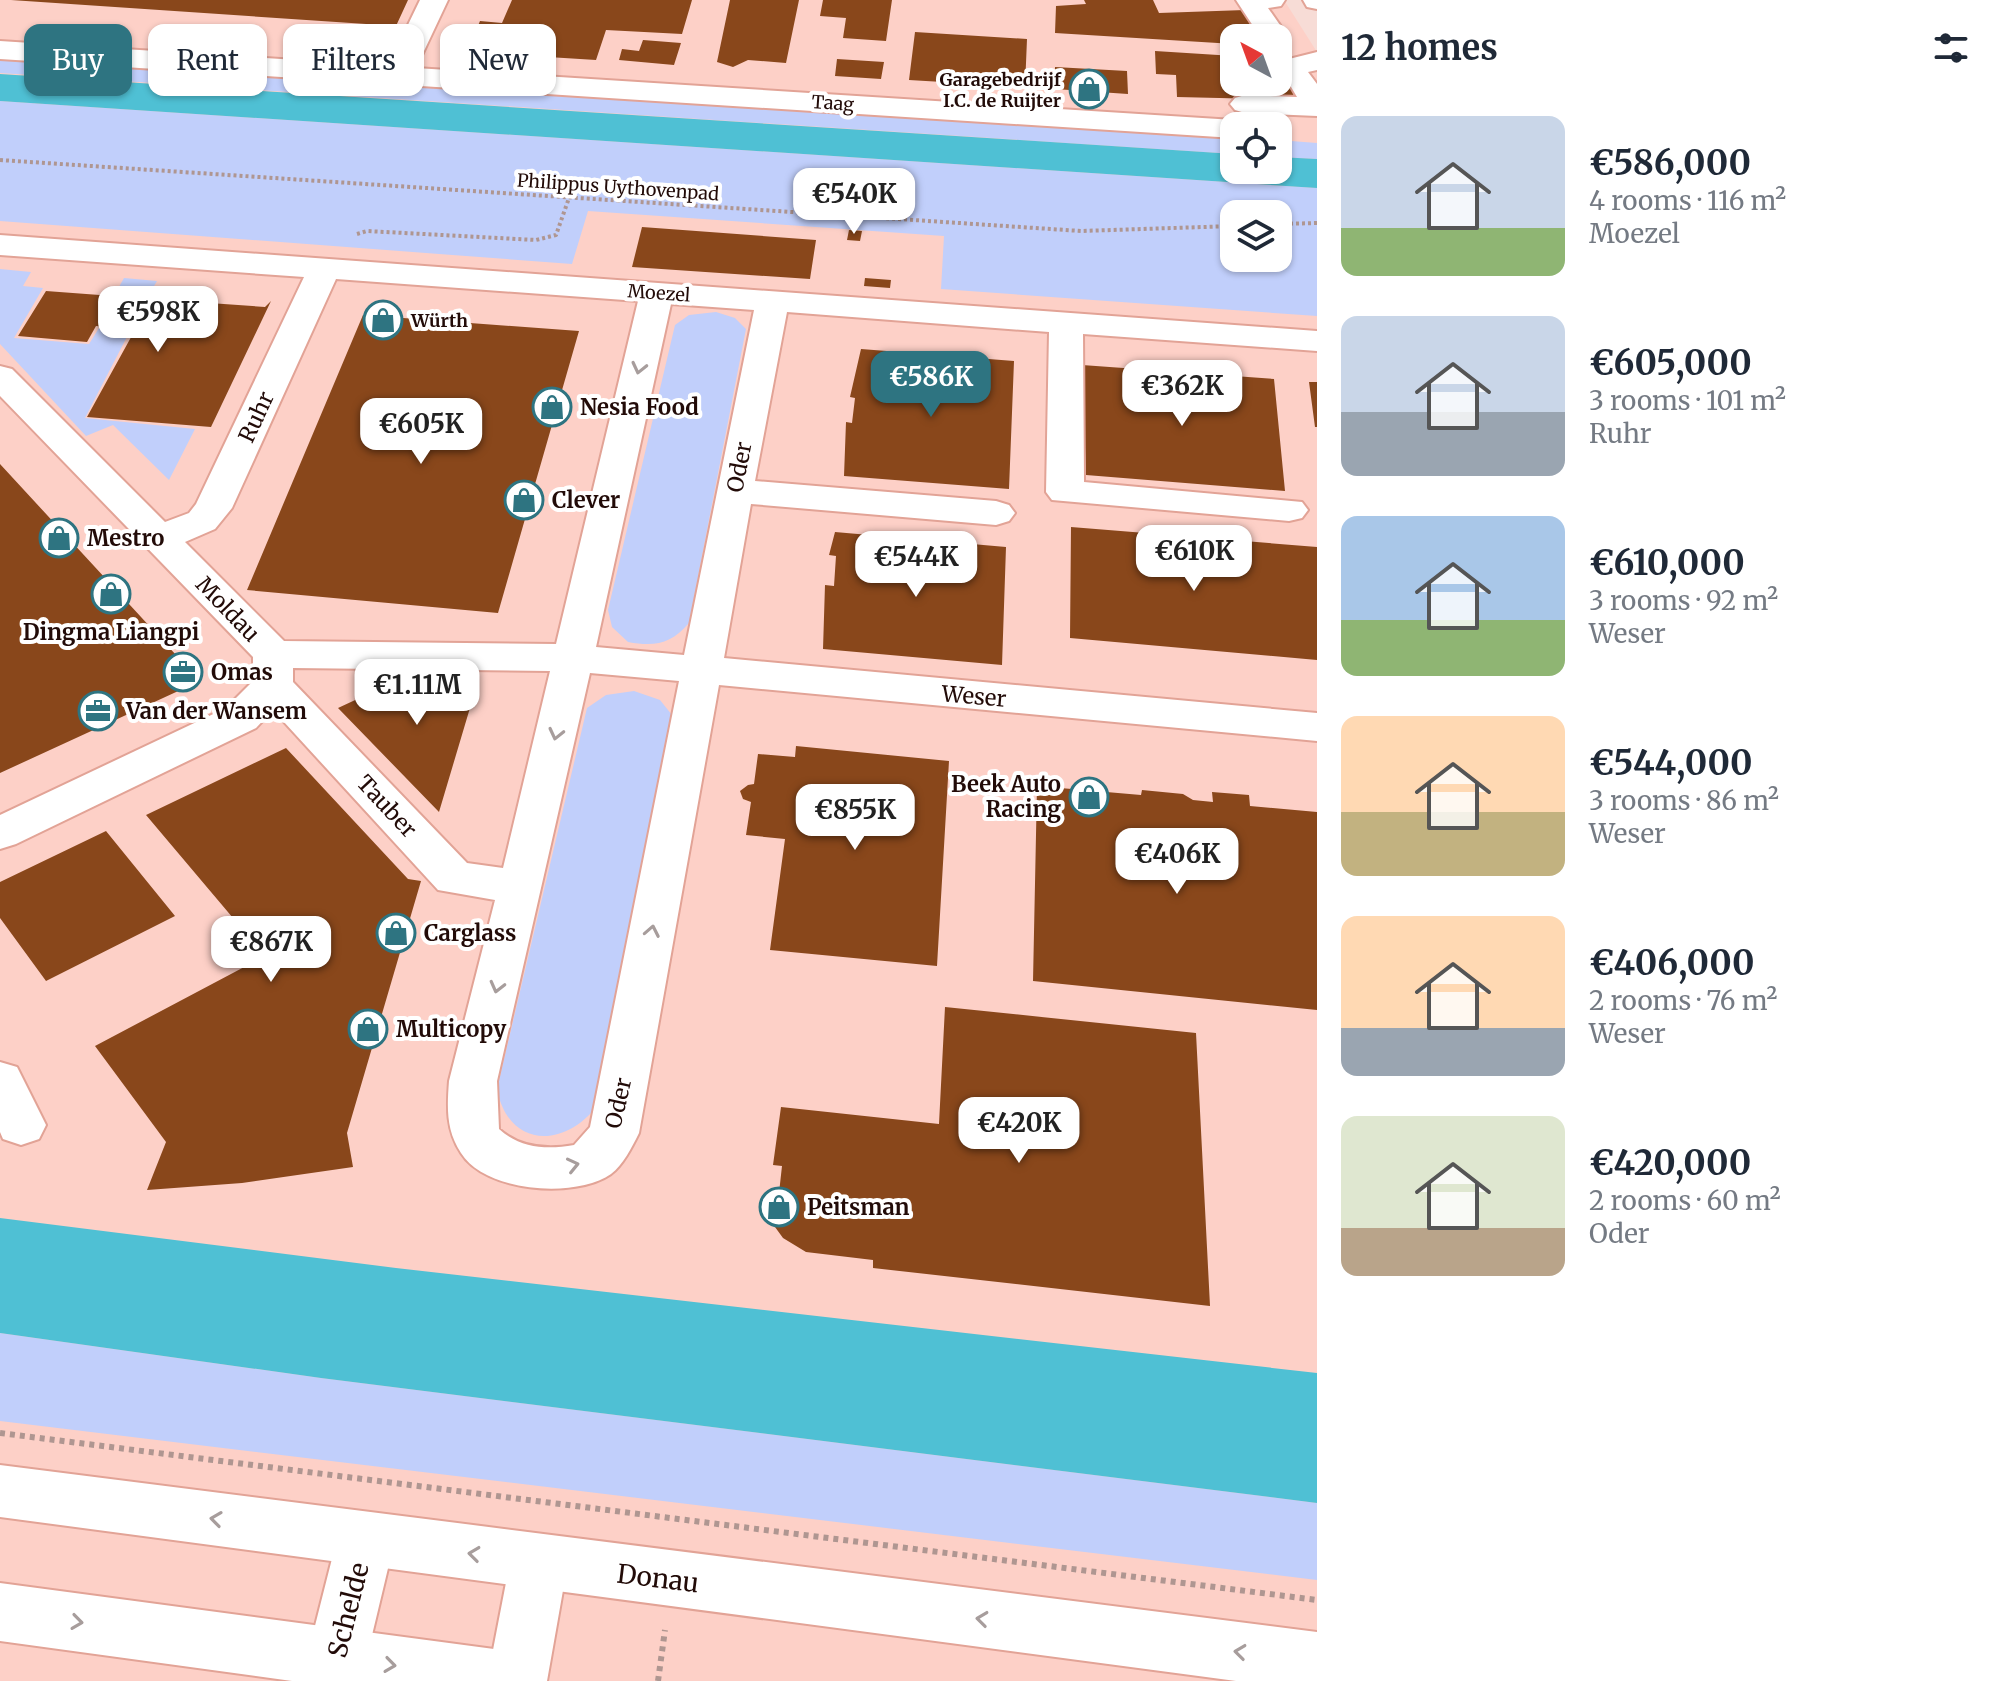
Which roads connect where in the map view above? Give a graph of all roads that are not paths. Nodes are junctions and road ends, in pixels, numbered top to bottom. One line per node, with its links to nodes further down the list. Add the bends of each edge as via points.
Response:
1 (434, 0): 3 (street)
2 (1271, 0): 4 (street, via 1249,1)
3 (422, 24)
4 (1265, 24)
5 (0, 50): 7 (street, Taag)
6 (1317, 61): 9 (street, via 1291,67)
7 (283, 68)
8 (424, 76): 11 (street, Taag)
9 (1317, 107): 10 (street, Taag)
10 (1278, 112)
11 (1220, 116)
12 (1292, 133): 13 (street)
13 (1317, 135)
14 (0, 245): 15 (street, Moezel)
15 (328, 269): 16 (street, Moezel); 24 (street, Ruhr, via 213,508 202,521)
16 (657, 292): 17 (street, Moezel); 25 (street, Oder, one-way to 25)
17 (773, 301): 18 (street, Moezel); 21 (street, Oder)
18 (1066, 323): 19 (street, Moezel); 22 (street, via 1065,492)
19 (1317, 341)
20 (7, 394): 24 (street, Moldau)
21 (735, 491): 23 (street); 28 (street, Oder)
22 (1289, 510)
23 (996, 513)
24 (159, 538): 27 (street, Moldau)
25 (574, 658): 26 (street, Moldau); 27 (street, Moldau); 31 (street, Oder, one-way to 31)
26 (631, 663): 28 (street, Weser)
27 (273, 670): 30 (street, via 241,718); 31 (street, Tauber, via 454,878)
28 (700, 671): 29 (street, Weser); 31 (street, Oder, one-way to 28, via 473,1081 471,1114 480,1141 507,1162 551,1170 592,1161 614,1133)
29 (1317, 727)
30 (0, 833)
31 (521, 887)
32 (0, 1081): 33 (street)
33 (21, 1125)
34 (0, 1491): 35 (street, Donau, one-way to 34)
35 (366, 1539): 36 (street, Donau, one-way to 35); 39 (street, Schelde)
36 (539, 1562): 38 (street, Donau, one-way to 36); 41 (street)
37 (0, 1612): 39 (street, one-way to 39)
38 (1317, 1662)
39 (334, 1669): 40 (street, one-way to 40)
40 (509, 1681)
41 (517, 1681)

